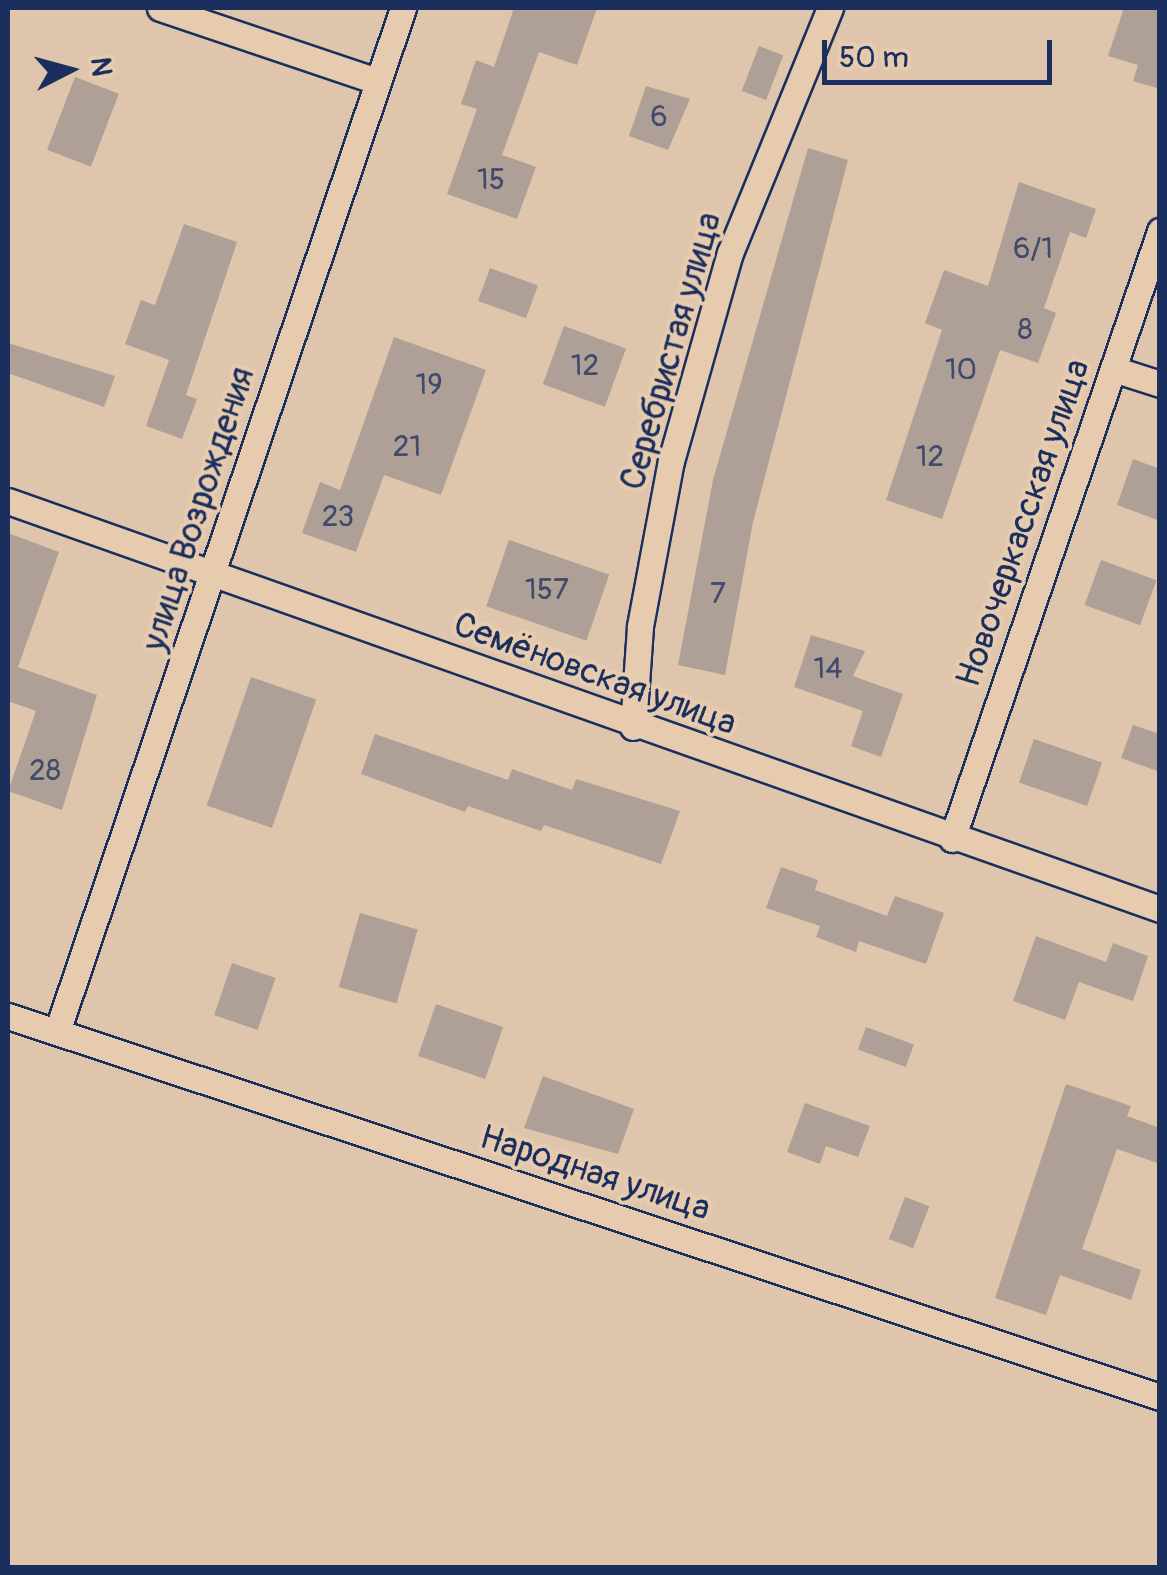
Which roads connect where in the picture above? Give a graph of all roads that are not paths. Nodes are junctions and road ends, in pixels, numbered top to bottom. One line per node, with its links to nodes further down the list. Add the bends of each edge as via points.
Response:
1 (160, 8): 4 (street)
2 (403, 8): 4 (street, улица Возрождения)
3 (830, 8): 10 (street, Серебристая улица, via 730,253 671,461 640,626)
4 (377, 80): 9 (street, улица Возрождения)
5 (1160, 230): 6 (street, Новочеркасская улица)
6 (1113, 369): 7 (street); 11 (street, Новочеркасская улица)
7 (1160, 384)
8 (8, 501): 9 (street, Семёновская улица)
9 (215, 572): 10 (street, Семёновская улица); 14 (street, улица Возрождения)
10 (633, 727): 11 (street, Семёновская улица)
11 (952, 839): 12 (street, Семёновская улица)
12 (1160, 909)
13 (8, 1016): 14 (street, Народная улица)
14 (57, 1032): 15 (street, Народная улица)
15 (1160, 1397)

